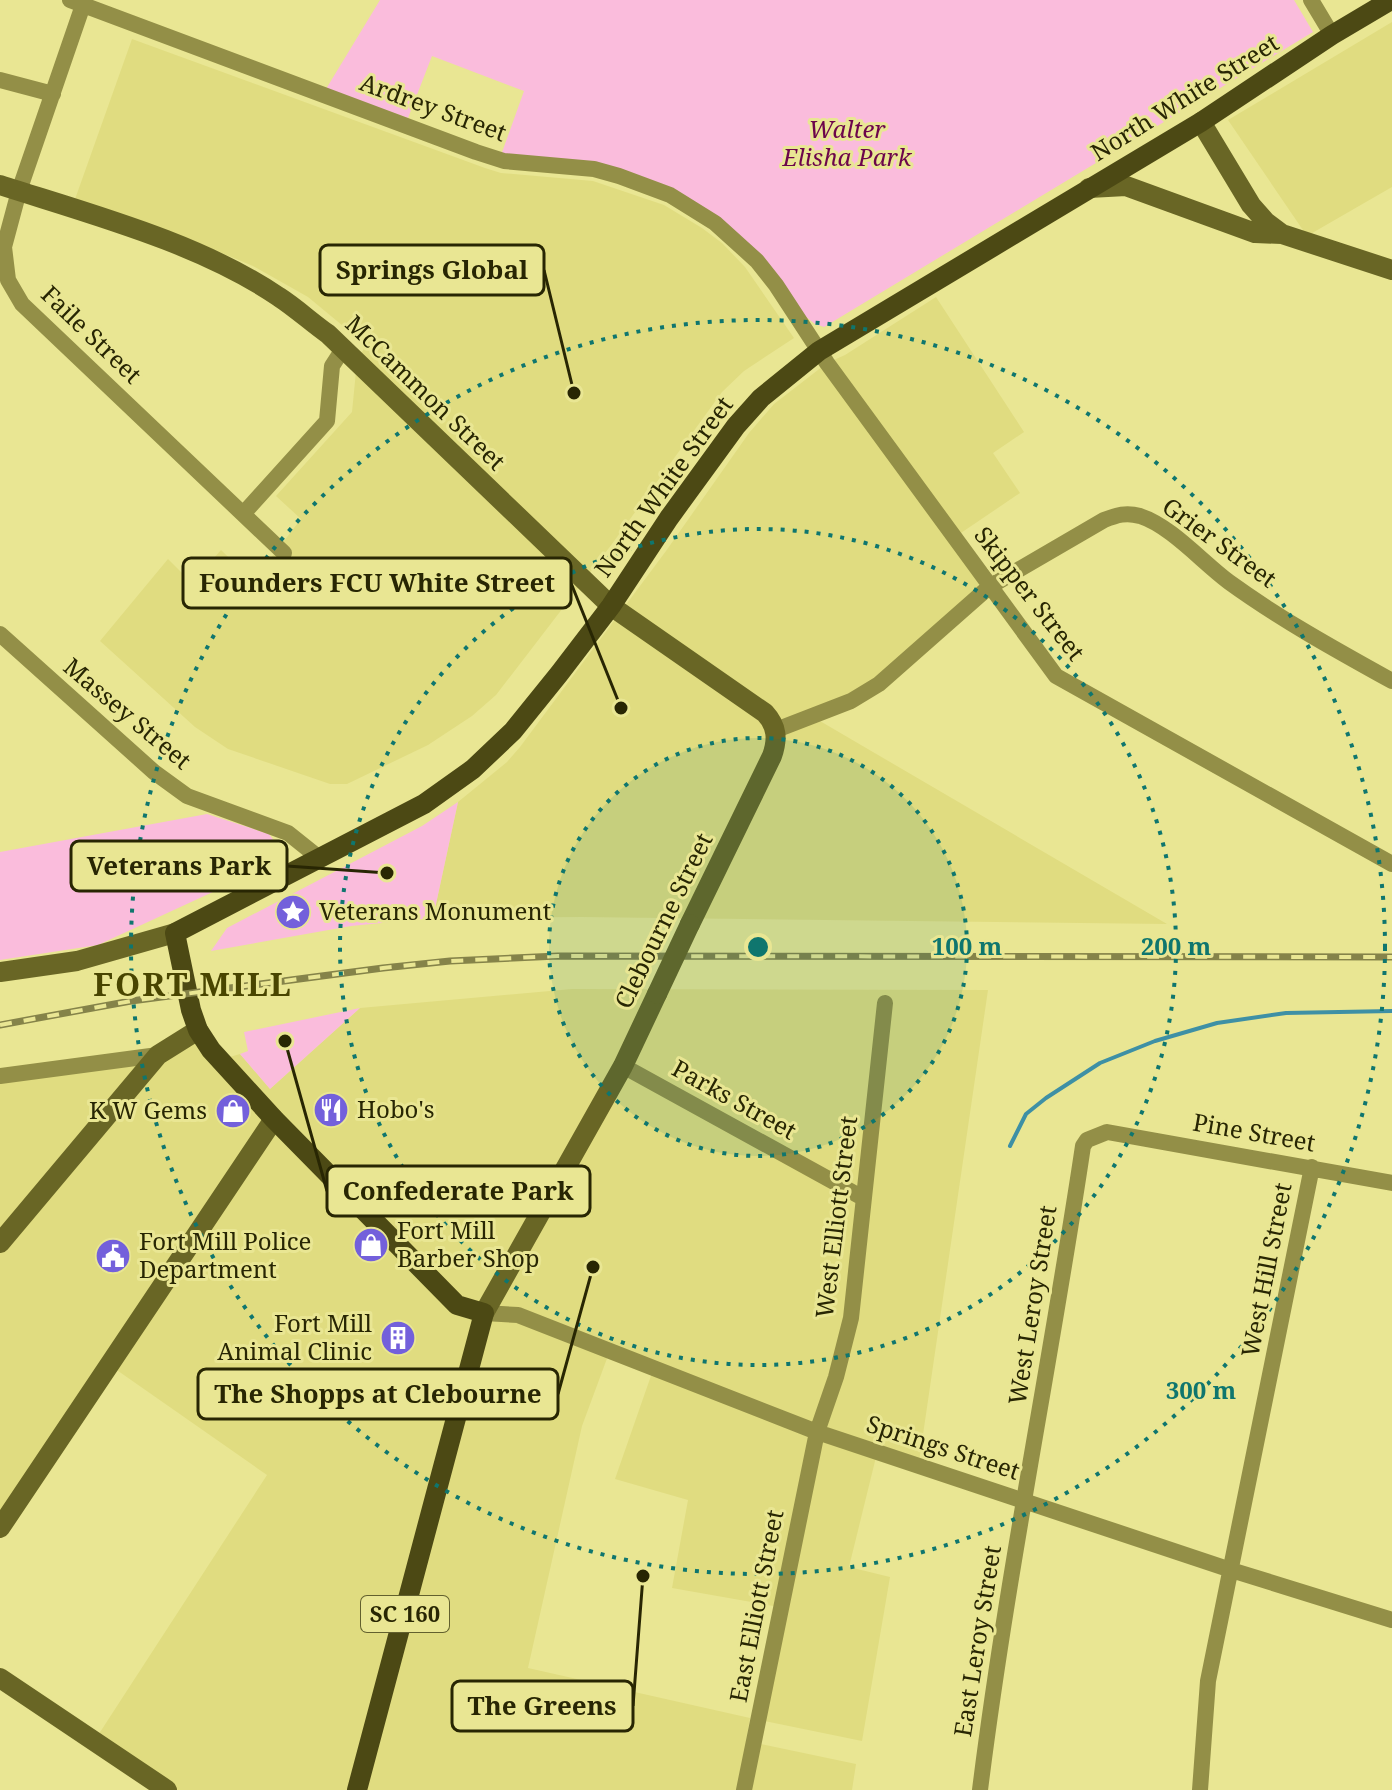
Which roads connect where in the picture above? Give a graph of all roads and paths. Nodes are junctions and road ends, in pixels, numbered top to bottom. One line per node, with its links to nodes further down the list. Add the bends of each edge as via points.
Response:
1 (1311, 0): 4 (street)
2 (1391, 0): 4 (main road, North White Street)
3 (77, 3): 6 (street, Faile Street); 13 (street, Ardrey Street, via 476,152 504,161 594,169 670,195 715,223 757,261)
4 (1332, 35): 7 (main road, North White Street)
5 (0, 80): 6 (street)
6 (53, 94): 8 (street, Faile Street)
7 (1201, 122): 9 (main road, North White Street); 10 (street, via 1251,205)
8 (10, 188): 12 (street, McCammon Street, via 218,263 278,296); 14 (street, Faile Street, via 4,247 8,280 22,304)
9 (1089, 188): 10 (street, via 1126,186 1255,233); 13 (main road, North White Street)
10 (1282, 234): 11 (street)
11 (1392, 270)
12 (343, 349): 14 (street, via 332,366 327,421); 17 (street, McCammon Street)
13 (819, 351): 16 (street, Skipper Street); 17 (main road, North White Street, via 761,398 736,426)
14 (243, 514): 15 (street, Faile Street)
15 (284, 553)
16 (989, 587): 19 (street, Grier Street, via 1104,520 1124,513 1141,516 1298,628); 20 (street, Grier Street, via 879,684 851,701); 22 (street, Skipper Street, via 1056,676)
17 (611, 606): 20 (street, via 765,713); 21 (main road, North White Street, via 513,731 473,769 424,804)
18 (0, 634): 21 (street, Massey Street, via 187,796 288,833)
19 (1392, 681)
20 (776, 730): 28 (street, Clebourne Street, bridge, via 772,756)
21 (318, 857): 23 (main road, North White Street)
22 (1392, 864)
23 (175, 933): 24 (street, via 77,961); 26 (main road)
24 (0, 972)
25 (885, 1003): 34 (street, West Elliott Street)
26 (198, 1030): 27 (street); 30 (main road)
27 (158, 1055): 29 (street); 35 (street)
28 (623, 1066): 34 (street, Parks Street); 36 (street, Clebourne Street)
29 (0, 1076)
30 (274, 1119): 36 (main road, via 457,1305); 39 (street)
31 (1107, 1132): 32 (street, Pine Street); 38 (street, West Leroy Street, via 1083,1146)
32 (1312, 1167): 33 (street, Pine Street); 40 (street, West Hill Street)
33 (1392, 1183)
34 (863, 1198): 37 (street, West Elliott Street, via 851,1318)
35 (0, 1243)
36 (484, 1313): 37 (street, Springs Street, via 518,1315); 44 (main road, SC 160)
37 (817, 1432): 38 (street, Springs Street); 45 (street, East Elliott Street)
38 (1024, 1500): 40 (street, Springs Street); 46 (street, East Leroy Street)
39 (0, 1528)
40 (1231, 1570): 41 (street, Springs Street); 47 (street, West Hill Street, via 1208,1681)
41 (1392, 1620)
42 (0, 1678): 43 (street)
43 (167, 1790)
44 (357, 1790)
45 (744, 1790)
46 (980, 1790)
47 (1200, 1790)

